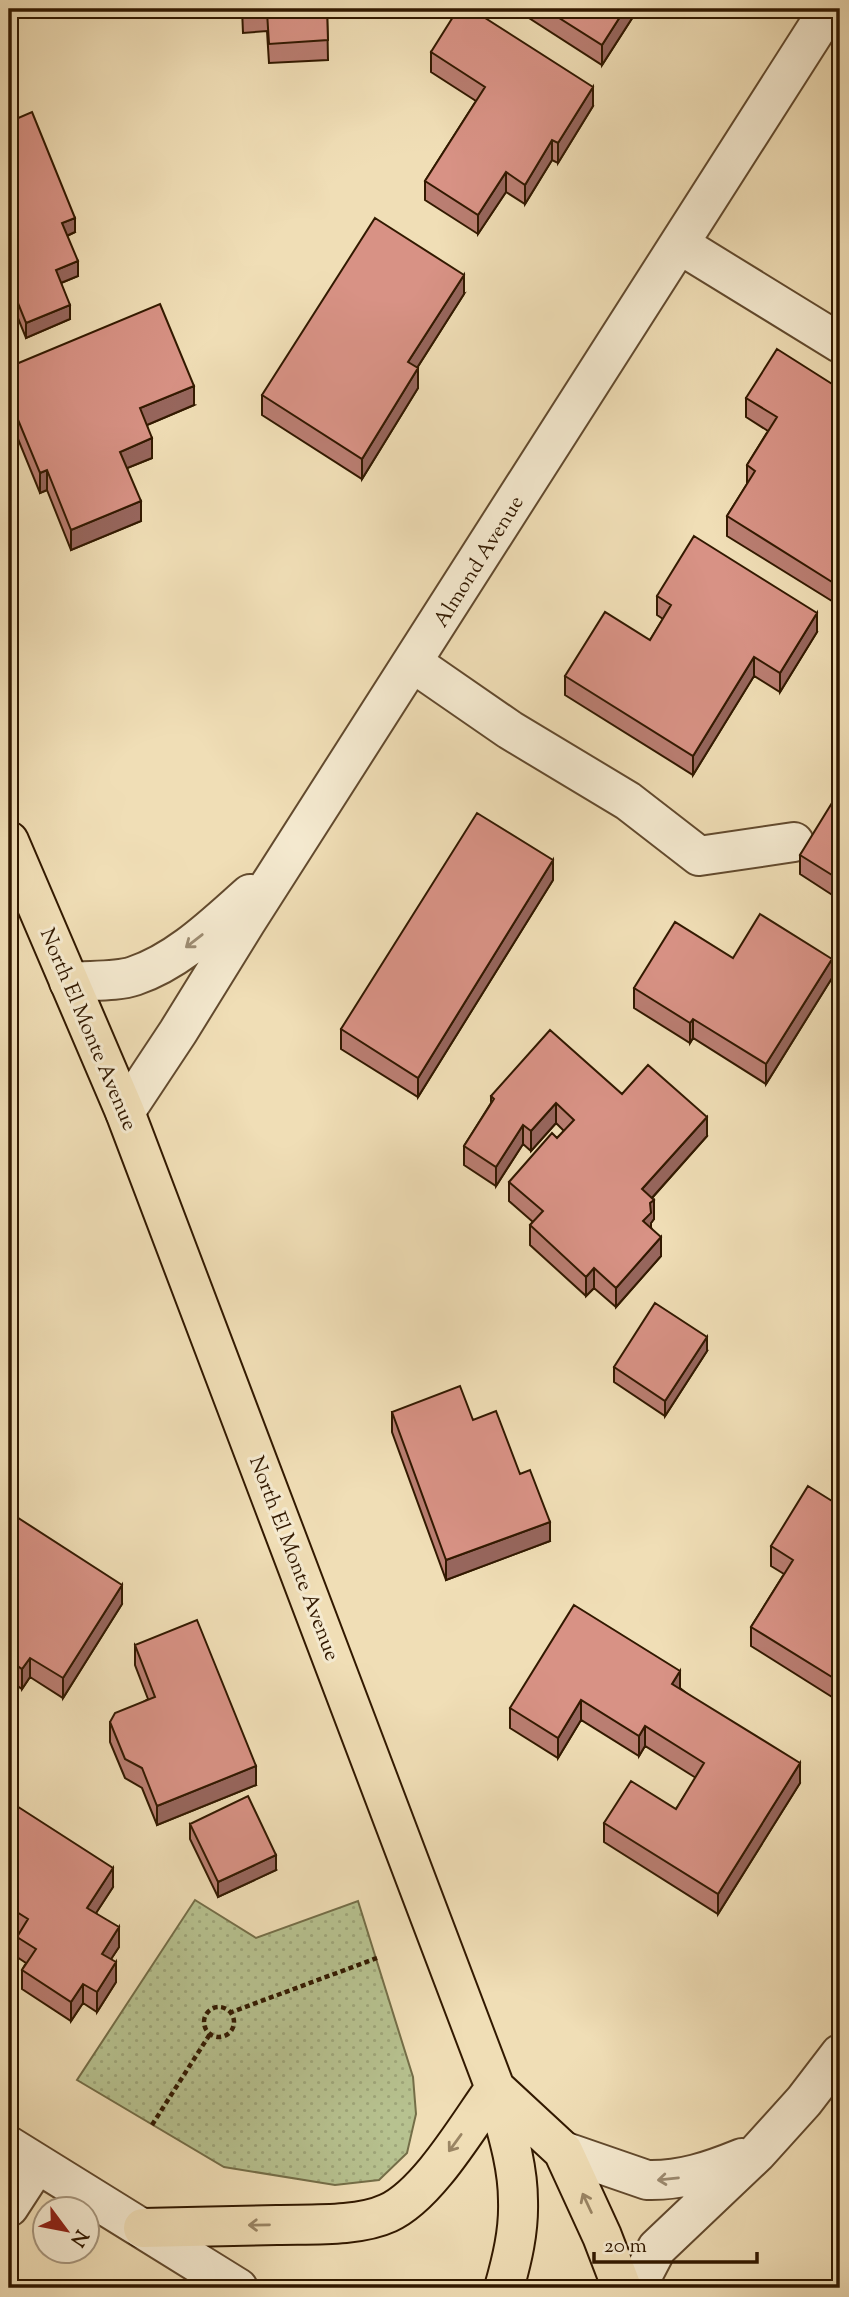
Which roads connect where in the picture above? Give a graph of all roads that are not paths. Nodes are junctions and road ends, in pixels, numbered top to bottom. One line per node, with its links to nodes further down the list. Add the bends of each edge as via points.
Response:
1 (829, 9): 2 (street, Almond Avenue)
2 (679, 244): 3 (street); 4 (street, Almond Avenue)
3 (840, 343)
4 (413, 663): 6 (street, via 510,730 628,802 699,856); 7 (street, Almond Avenue)
5 (9, 841): 8 (main road, North El Monte Avenue)
6 (794, 842)
7 (283, 865): 8 (street, one-way to 8, via 182,951 155,967 132,977); 9 (street, Almond Avenue)
8 (69, 982): 9 (main road, North El Monte Avenue)
9 (125, 1112): 11 (main road, North El Monte Avenue)
10 (840, 2054): 13 (street)
11 (495, 2088): 12 (main road); 16 (main road, one-way to 16, via 435,2171 388,2213 324,2224); 18 (main road, North El Monte Avenue, via 519,2202 514,2254)
12 (563, 2151): 13 (street, one-way to 12, via 698,2175 647,2180); 19 (main road, one-way to 12)
13 (757, 2153): 20 (street, via 656,2248)
14 (23, 2155): 15 (street); 16 (street)
15 (9, 2207)
16 (143, 2228): 17 (street)
17 (238, 2288)
18 (504, 2288)
19 (622, 2288)
20 (636, 2288)

